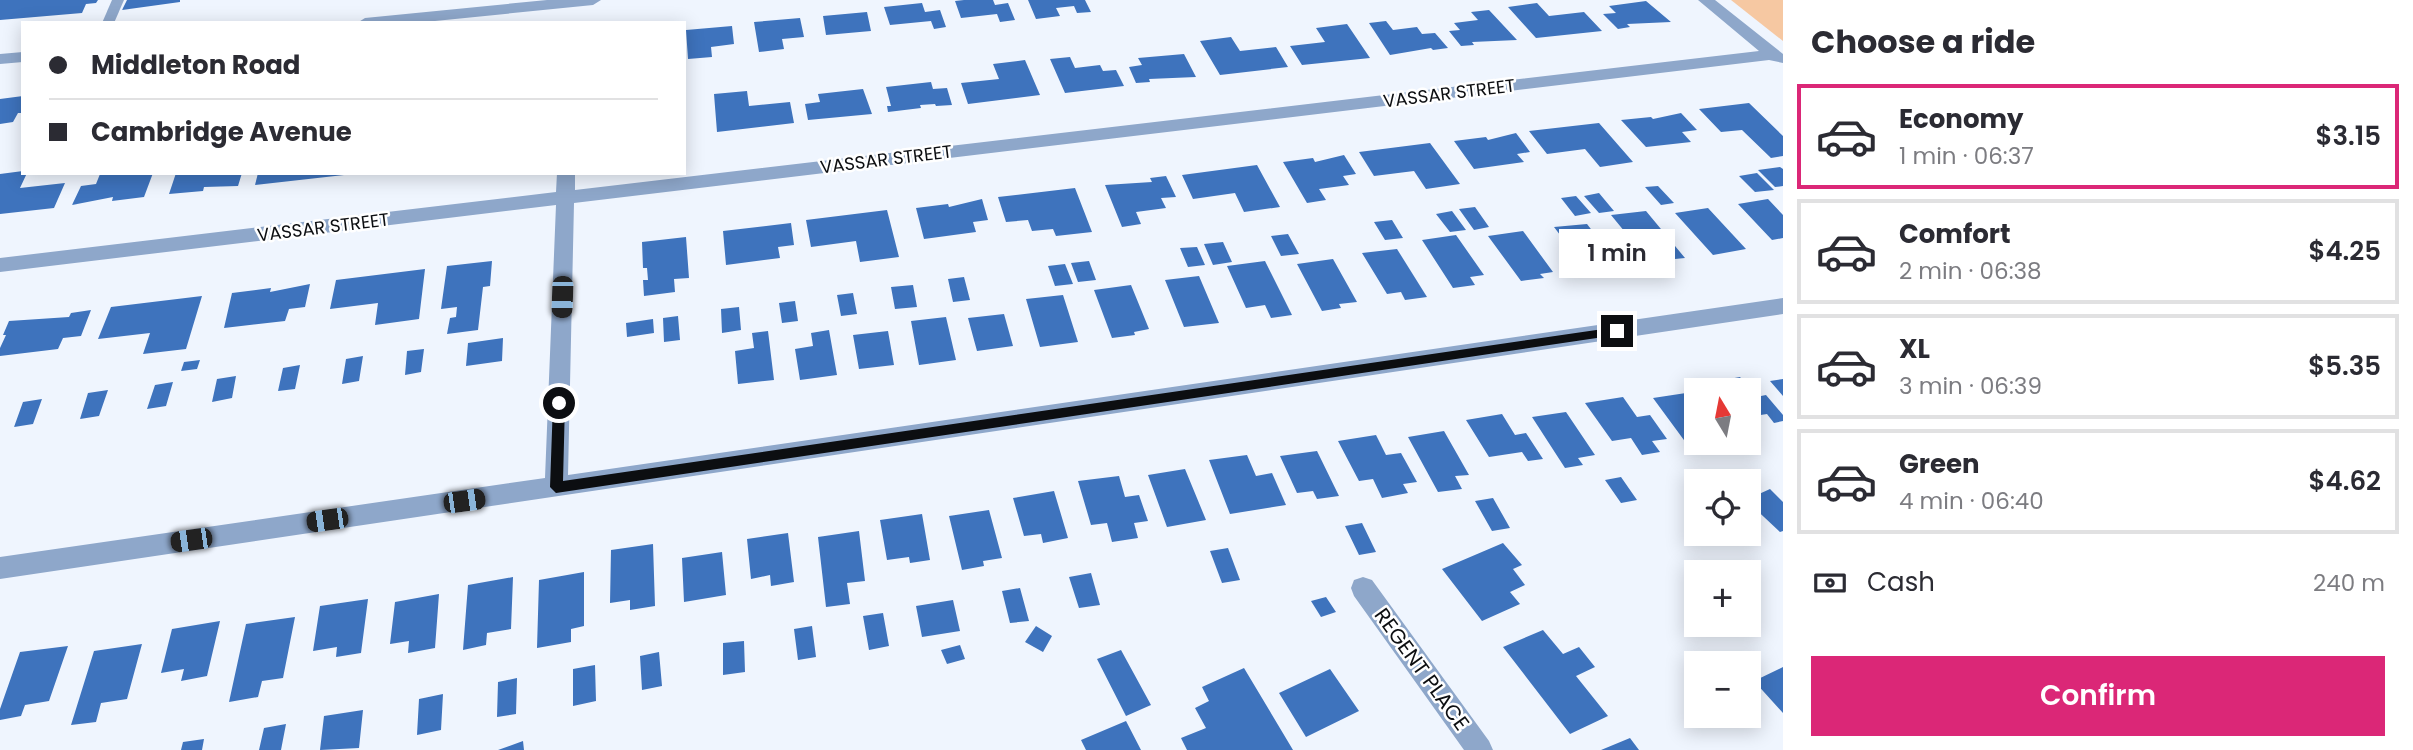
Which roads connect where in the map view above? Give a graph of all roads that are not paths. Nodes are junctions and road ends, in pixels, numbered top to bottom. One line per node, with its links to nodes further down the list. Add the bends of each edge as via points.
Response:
1 (118, 0): 5 (lane)
2 (593, 0): 4 (street)
3 (1706, 0): 8 (street)
4 (571, 6): 6 (street)
5 (109, 21)
6 (389, 21)
7 (21, 57): 9 (street)
8 (1778, 58): 11 (street, VASSAR STREET)
9 (0, 59)
10 (566, 175): 11 (street)
11 (565, 198): 12 (street, VASSAR STREET); 14 (street)
12 (0, 265)
13 (1783, 306): 14 (street)
14 (556, 487): 15 (street)
15 (0, 568)
16 (1363, 588): 17 (street, REGENT PLACE)
17 (1480, 750)

